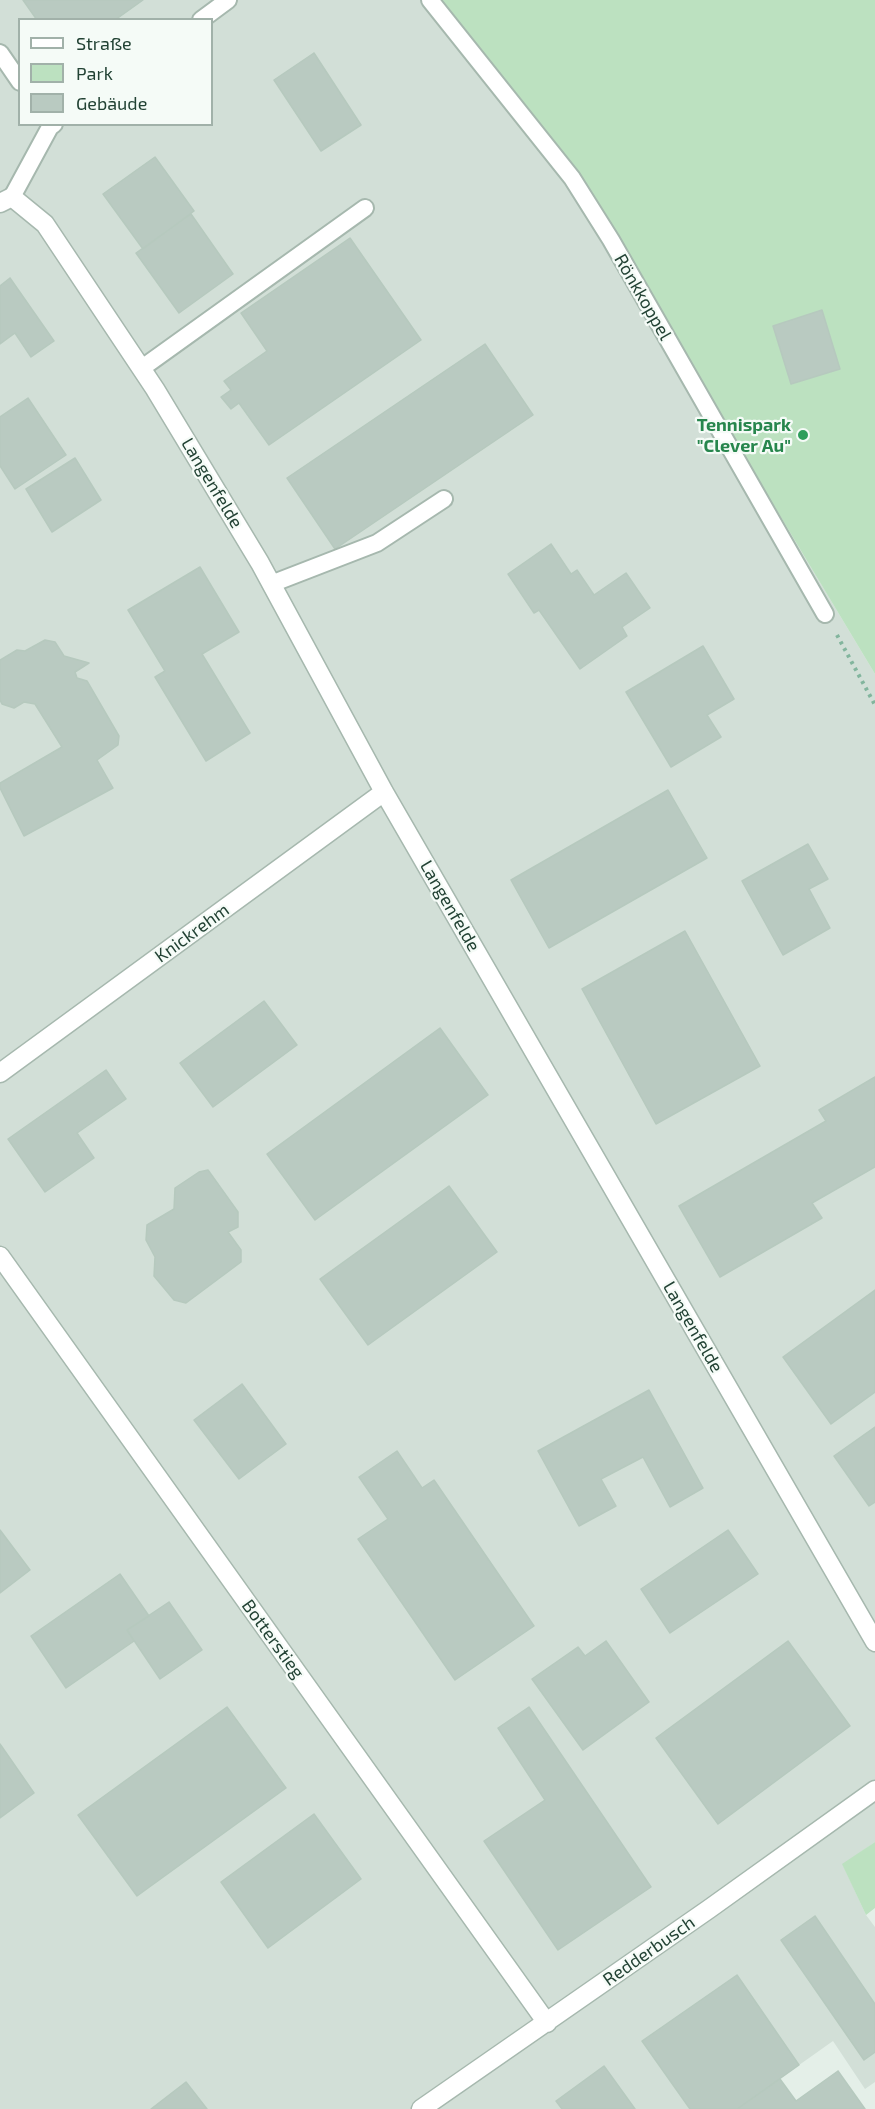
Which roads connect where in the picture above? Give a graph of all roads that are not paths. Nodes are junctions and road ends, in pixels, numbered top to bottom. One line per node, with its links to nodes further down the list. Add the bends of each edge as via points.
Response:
1 (228, 0): 3 (lane)
2 (430, 0): 12 (lane, Rönkkoppel, via 572,178)
3 (204, 18)
4 (0, 53): 5 (lane)
5 (18, 79)
6 (50, 126): 7 (lane)
7 (6, 200): 9 (street, Langenfelde, via 45,224)
8 (365, 208): 9 (lane)
9 (142, 368): 11 (street, Langenfelde)
10 (444, 499): 11 (lane, via 376,543)
11 (271, 584): 13 (street, Langenfelde)
12 (825, 614)
13 (384, 792): 14 (street, Knickrehm); 16 (street, Langenfelde)
14 (0, 1073)
15 (0, 1256): 18 (street, Botterstieg)
16 (875, 1642)
17 (875, 1790): 18 (street, Redderbusch)
18 (547, 2023): 19 (street, Redderbusch)
19 (421, 2109)

